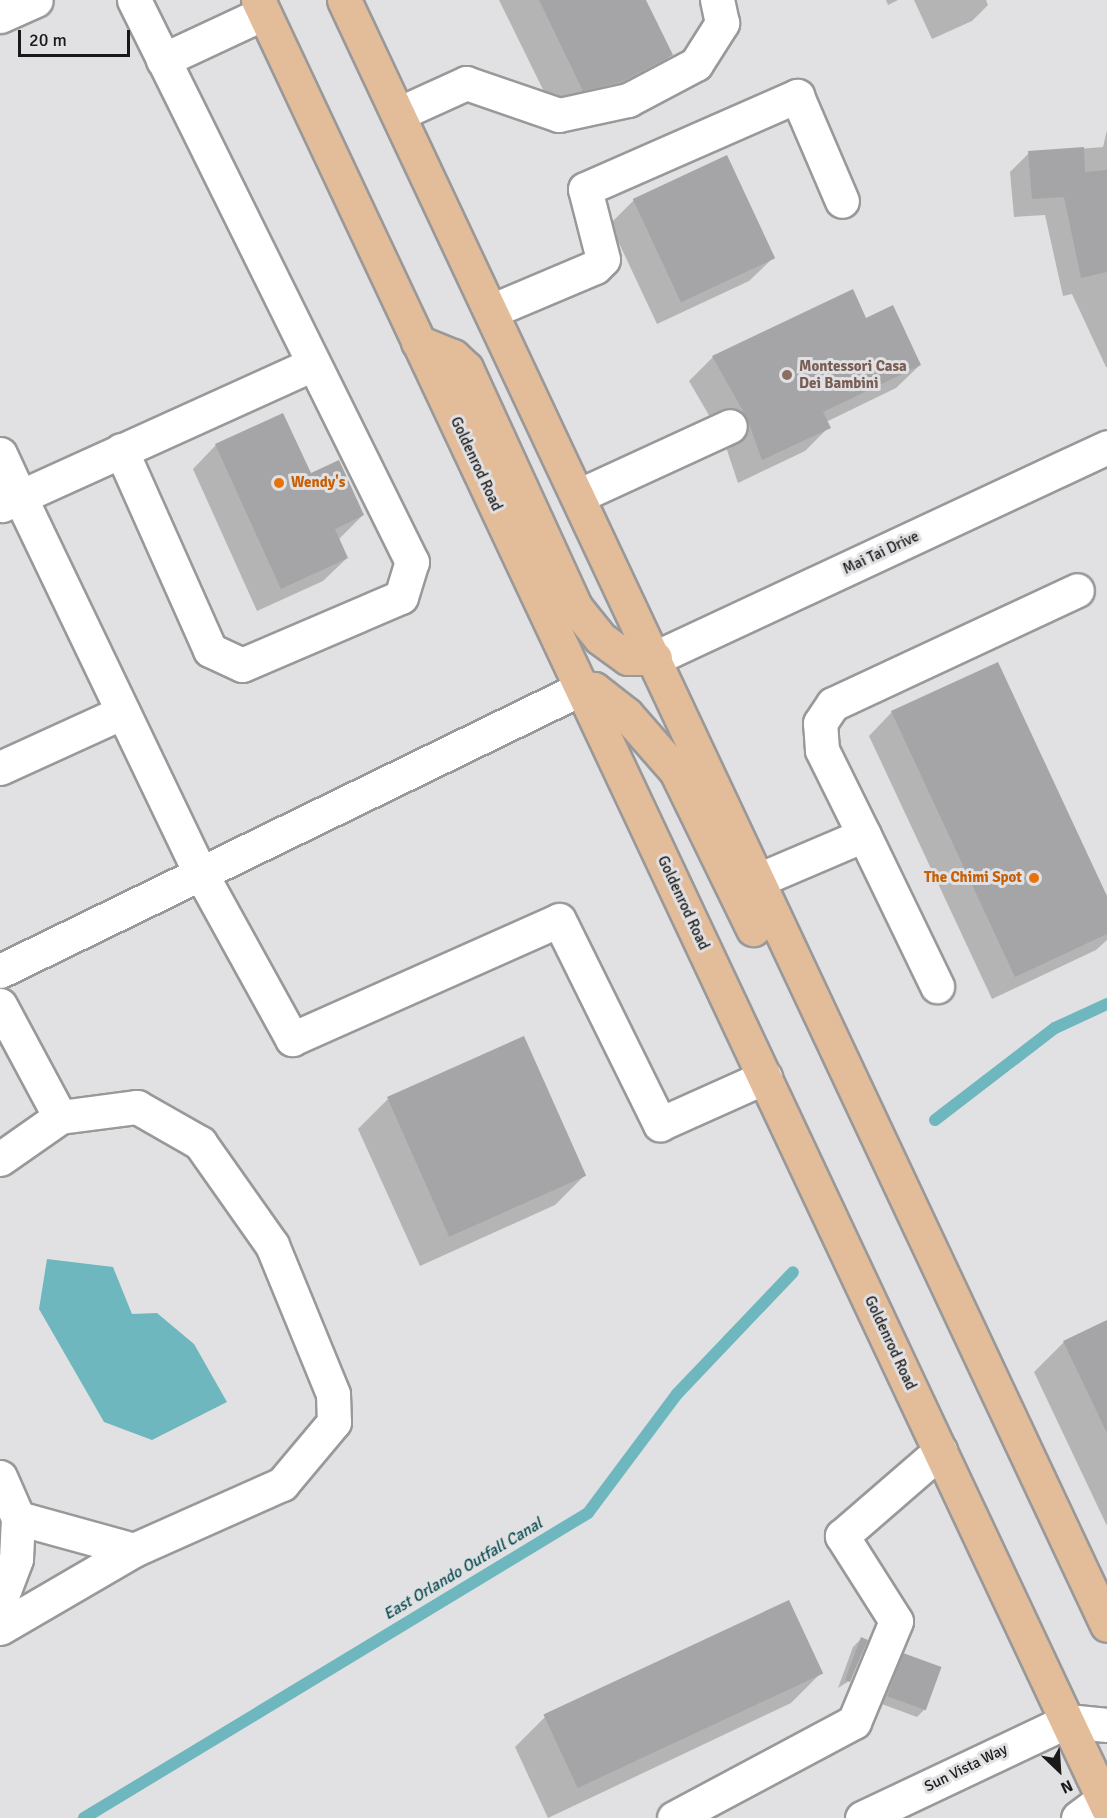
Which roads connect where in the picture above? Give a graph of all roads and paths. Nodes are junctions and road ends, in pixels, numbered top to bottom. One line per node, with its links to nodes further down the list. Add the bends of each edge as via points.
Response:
1 (36, 0): 6 (street)
2 (134, 0): 7 (street)
3 (344, 0): 8 (main road)
4 (717, 0): 8 (street, via 722,23 696,64 628,100 559,115 465,83)
5 (261, 7): 7 (street); 11 (main road, Goldenrod Road)
6 (0, 16)
7 (163, 60): 12 (street)
8 (398, 114): 10 (main road)
9 (842, 201): 10 (street, via 797,96 585,189 603,259 595,267)
10 (491, 311): 17 (main road)
11 (418, 342): 20 (main road, via 453,356 466,368 576,608 600,638 628,657); 21 (main road, Goldenrod Road)
12 (316, 369): 15 (street); 15 (street, via 412,562 401,597 242,665 210,650)
13 (730, 426): 17 (street)
14 (1107, 447): 20 (street, Mai Tai Drive)
15 (121, 450): 18 (street)
16 (0, 454): 18 (street)
17 (578, 496): 20 (main road)
18 (10, 501): 22 (street)
19 (1077, 590): 24 (street, via 833,704 820,723 822,750)
20 (655, 658): 26 (main road)
21 (582, 688): 25 (street); 28 (main road, via 594,689 626,714 676,771 767,959 778,974); 31 (main road, Goldenrod Road)
22 (123, 712): 23 (street); 25 (street)
23 (0, 768)
24 (864, 835): 26 (street); 29 (street)
25 (200, 872): 27 (street); 31 (street, via 292,1039 559,920 660,1124)
26 (756, 881): 28 (main road)
27 (0, 971)
28 (800, 979): 39 (main road)
29 (937, 986)
30 (0, 1005): 32 (street)
31 (765, 1077): 34 (main road, Goldenrod Road)
32 (60, 1117): 33 (street); 37 (street, via 138,1107 200,1143 272,1245 333,1394 334,1422 282,1484)
33 (0, 1159)
34 (940, 1450): 41 (main road, Goldenrod Road); 44 (street, via 842,1536 896,1621 854,1722)
35 (0, 1477): 36 (street)
36 (18, 1518): 37 (street); 38 (street, via 16,1559)
37 (134, 1550): 40 (street)
38 (0, 1601)
39 (1107, 1625)
40 (0, 1628)
41 (1066, 1720): 42 (street); 43 (main road, Goldenrod Road); 45 (street, Sun Vista Way)
42 (1107, 1725)
43 (1099, 1805)
44 (674, 1818)
45 (862, 1818)

